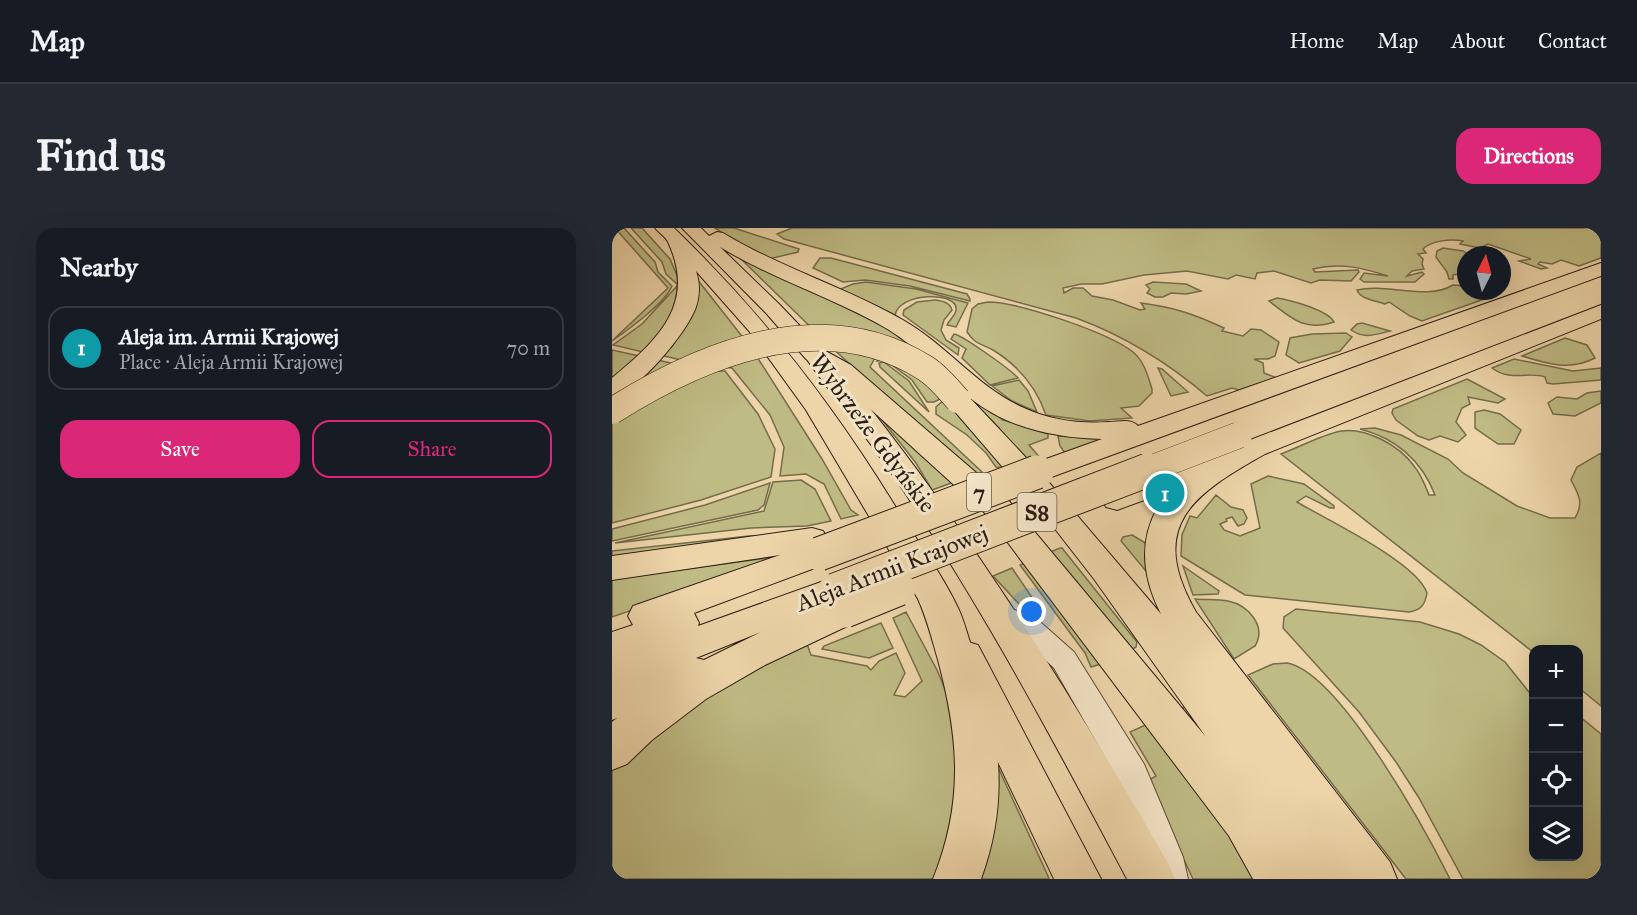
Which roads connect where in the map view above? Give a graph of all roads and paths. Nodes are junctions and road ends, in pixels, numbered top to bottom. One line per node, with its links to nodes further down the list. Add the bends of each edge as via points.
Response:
1 (705, 228): 10 (highway, via 764,263 895,324 937,354 989,401 1010,413 1076,430)
2 (677, 232): 7 (highway, Wybrzeże Gdyńskie / 7, via 773,309); 8 (highway, via 689,280 682,316 657,349); 13 (highway, Wybrzeże Gdyńskie, via 815,406)
3 (1601, 269): 10 (highway)
4 (1601, 282): 10 (highway, S8)
5 (1601, 295): 10 (highway, S8)
6 (1601, 311): 10 (highway)
7 (814, 354): 14 (main road, Wybrzeże Gdyńskie, via 899,464); 24 (highway, 7, via 842,370 998,508 1245,820)
8 (612, 390)
9 (612, 411): 25 (highway, bridge, via 659,382 703,362 760,345 813,338 850,340 891,350 926,368 1065,518 1165,645)
10 (1231, 429): 12 (highway, Aleja Armii Krajowej / S8); 12 (highway, bridge, via 930,511); 12 (highway, bridge, via 1155,485); 26 (highway, via 1203,477 1179,498 1165,524 1160,557 1162,576 1169,596 1197,642)
11 (612, 568): 12 (highway)
12 (828, 573): 15 (highway); 16 (highway, Aleja Armii Krajowej / S8); 17 (highway, Aleja Armii Krajowej / S8); 18 (highway, via 722,668 688,688)
13 (941, 610): 20 (highway, via 963,678 980,770 974,832); 21 (main road, Wybrzeże Gdyńskie)
14 (998, 613): 22 (main road, Wybrzeże Gdyńskie); 23 (lane, via 1029,628 1064,660 1133,775 1167,857)
15 (612, 628)
16 (612, 648)
17 (612, 673)
18 (627, 712): 19 (highway)
19 (612, 750)
20 (957, 879)
21 (1078, 879)
22 (1152, 879)
23 (1170, 879)
24 (1280, 879)
25 (1323, 879)
26 (1373, 879)

